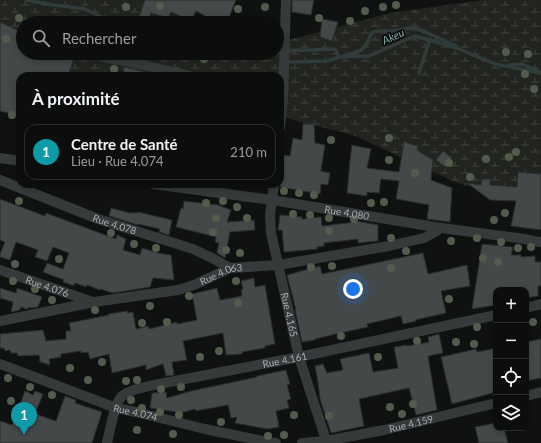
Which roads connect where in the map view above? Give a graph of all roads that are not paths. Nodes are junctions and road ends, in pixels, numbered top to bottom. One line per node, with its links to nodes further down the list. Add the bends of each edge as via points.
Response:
1 (286, 0): 2 (street)
2 (284, 40)
3 (284, 40): 4 (street)
4 (284, 56)
5 (120, 60): 7 (street)
6 (284, 60): 8 (street)
7 (173, 72)
8 (283, 72)
9 (0, 158): 10 (street)
10 (16, 161)
11 (0, 180): 12 (street, Rue 4.078)
12 (16, 186)
13 (20, 188): 20 (street, Rue 4.078, via 98,219 193,249)
14 (183, 188): 16 (street, Rue 4.080)
15 (274, 188): 16 (street, Rue 4.165)
16 (272, 200): 17 (street, Rue 4.080); 19 (street, Rue 4.165, via 271,233)
17 (441, 228): 18 (street, Rue 4.080); 19 (street, Rue 4.063, via 424,238 389,246)
18 (541, 242)
19 (278, 265): 20 (street, Rue 4.063); 27 (street, Rue 4.165)
20 (230, 268): 22 (street, Rue 4.063, via 178,290)
21 (0, 270): 22 (street, Rue 4.076)
22 (94, 302): 26 (street, Rue 4.063)
23 (541, 304): 24 (street)
24 (529, 307)
25 (493, 316): 27 (street, Rue 4.161)
26 (0, 321)
27 (299, 357): 32 (street, Rue 4.161, via 132,390 122,396); 33 (street, Rue 4.165)
28 (0, 364): 32 (street, Rue 4.074)
29 (541, 392): 30 (street)
30 (529, 395)
31 (493, 404): 33 (street, Rue 4.159)
32 (116, 408): 34 (street, Rue 4.161); 35 (street, Rue 4.074)
33 (327, 442): 36 (street)
34 (107, 443)
35 (276, 443)
36 (302, 443)

